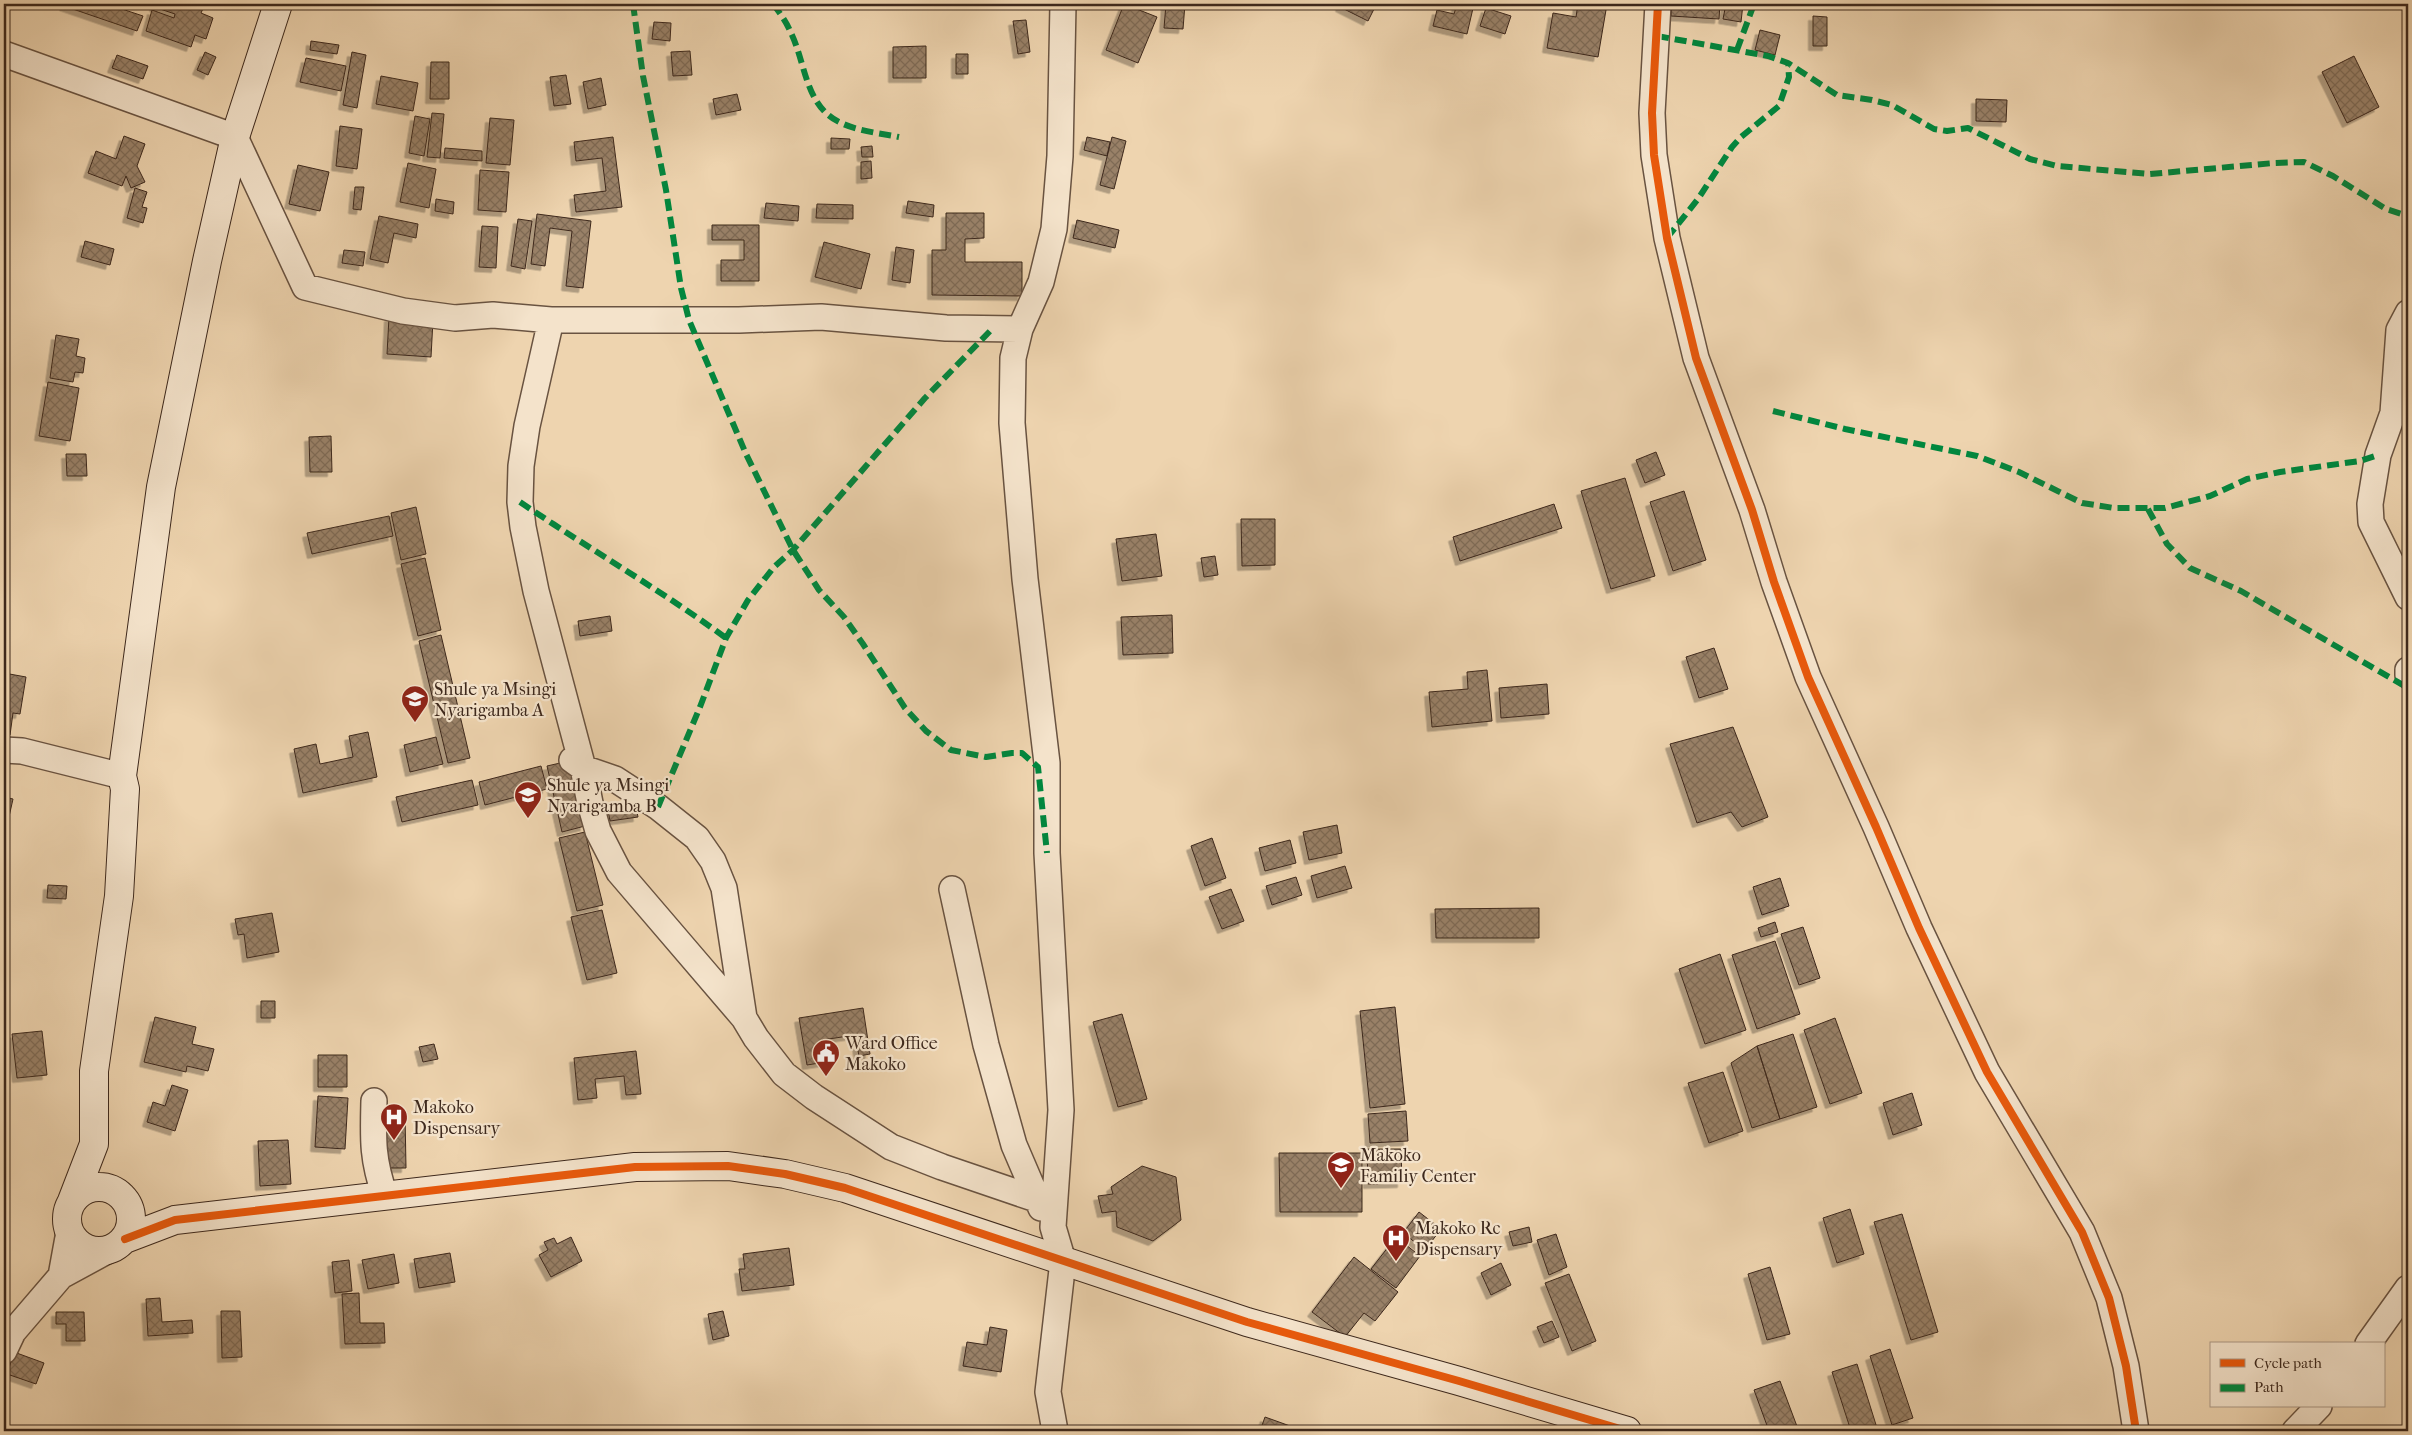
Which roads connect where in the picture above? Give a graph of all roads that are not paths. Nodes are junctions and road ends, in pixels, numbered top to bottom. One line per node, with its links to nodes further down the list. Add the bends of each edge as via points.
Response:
1 (278, 4): 5 (street)
2 (1063, 4): 8 (street, via 1060,156 1054,229 1041,282)
3 (1658, 4): 37 (street, via 1652,113 1654,154 1667,238 1696,358 1752,510 1804,669 1829,727 1987,1072 2082,1232 2109,1298 2126,1366)
4 (4, 54): 5 (street)
5 (235, 137): 7 (street, via 305,287 403,312 455,318 493,315); 14 (street, via 161,487)
6 (2408, 314): 9 (street, via 2399,330 2393,413 2378,455 2370,504 2371,522)
7 (551, 320): 8 (street, via 821,317 946,328); 13 (street, via 527,426 520,502 536,591)
8 (1020, 329): 24 (street, via 1013,358 1012,423 1024,570 1047,763 1048,853 1061,1110)
9 (2408, 597)
10 (2408, 670): 11 (street)
11 (2408, 675)
12 (4, 750): 14 (street, via 22,751)
13 (574, 761): 16 (street, via 598,831 619,872); 16 (street, via 615,779 658,807 697,838 713,861 724,888)
14 (122, 776): 18 (street, via 125,789 119,896 94,1071)
15 (952, 889): 21 (street, via 986,1045 1014,1145)
16 (744, 1018): 21 (street, via 784,1074 858,1127 891,1147)
17 (374, 1101): 19 (street, via 375,1168)
18 (94, 1144): 20 (street); 22 (street)
19 (385, 1196): 23 (street); 27 (street, via 635,1167 728,1166 785,1174 845,1188)
20 (120, 1197): 22 (street, via 90,1188); 23 (street); 26 (street, via 132,1223)
21 (1036, 1199): 24 (street)
22 (72, 1201): 25 (street, via 67,1217)
23 (175, 1220): 26 (street)
24 (1053, 1227): 27 (street)
25 (69, 1232): 26 (street, via 85,1249); 28 (street)
26 (116, 1245): 28 (street)
27 (1063, 1261): 32 (street); 36 (street, via 1247,1322 1459,1380)
28 (61, 1276): 31 (street, via 13,1332)
29 (2408, 1288): 30 (street)
30 (2369, 1342)
31 (4, 1352)
32 (1048, 1392): 34 (street); 35 (street)
33 (2316, 1408): 38 (street)
34 (1042, 1431)
35 (1054, 1431)
36 (1627, 1431)
37 (2136, 1431)
38 (2295, 1431)

